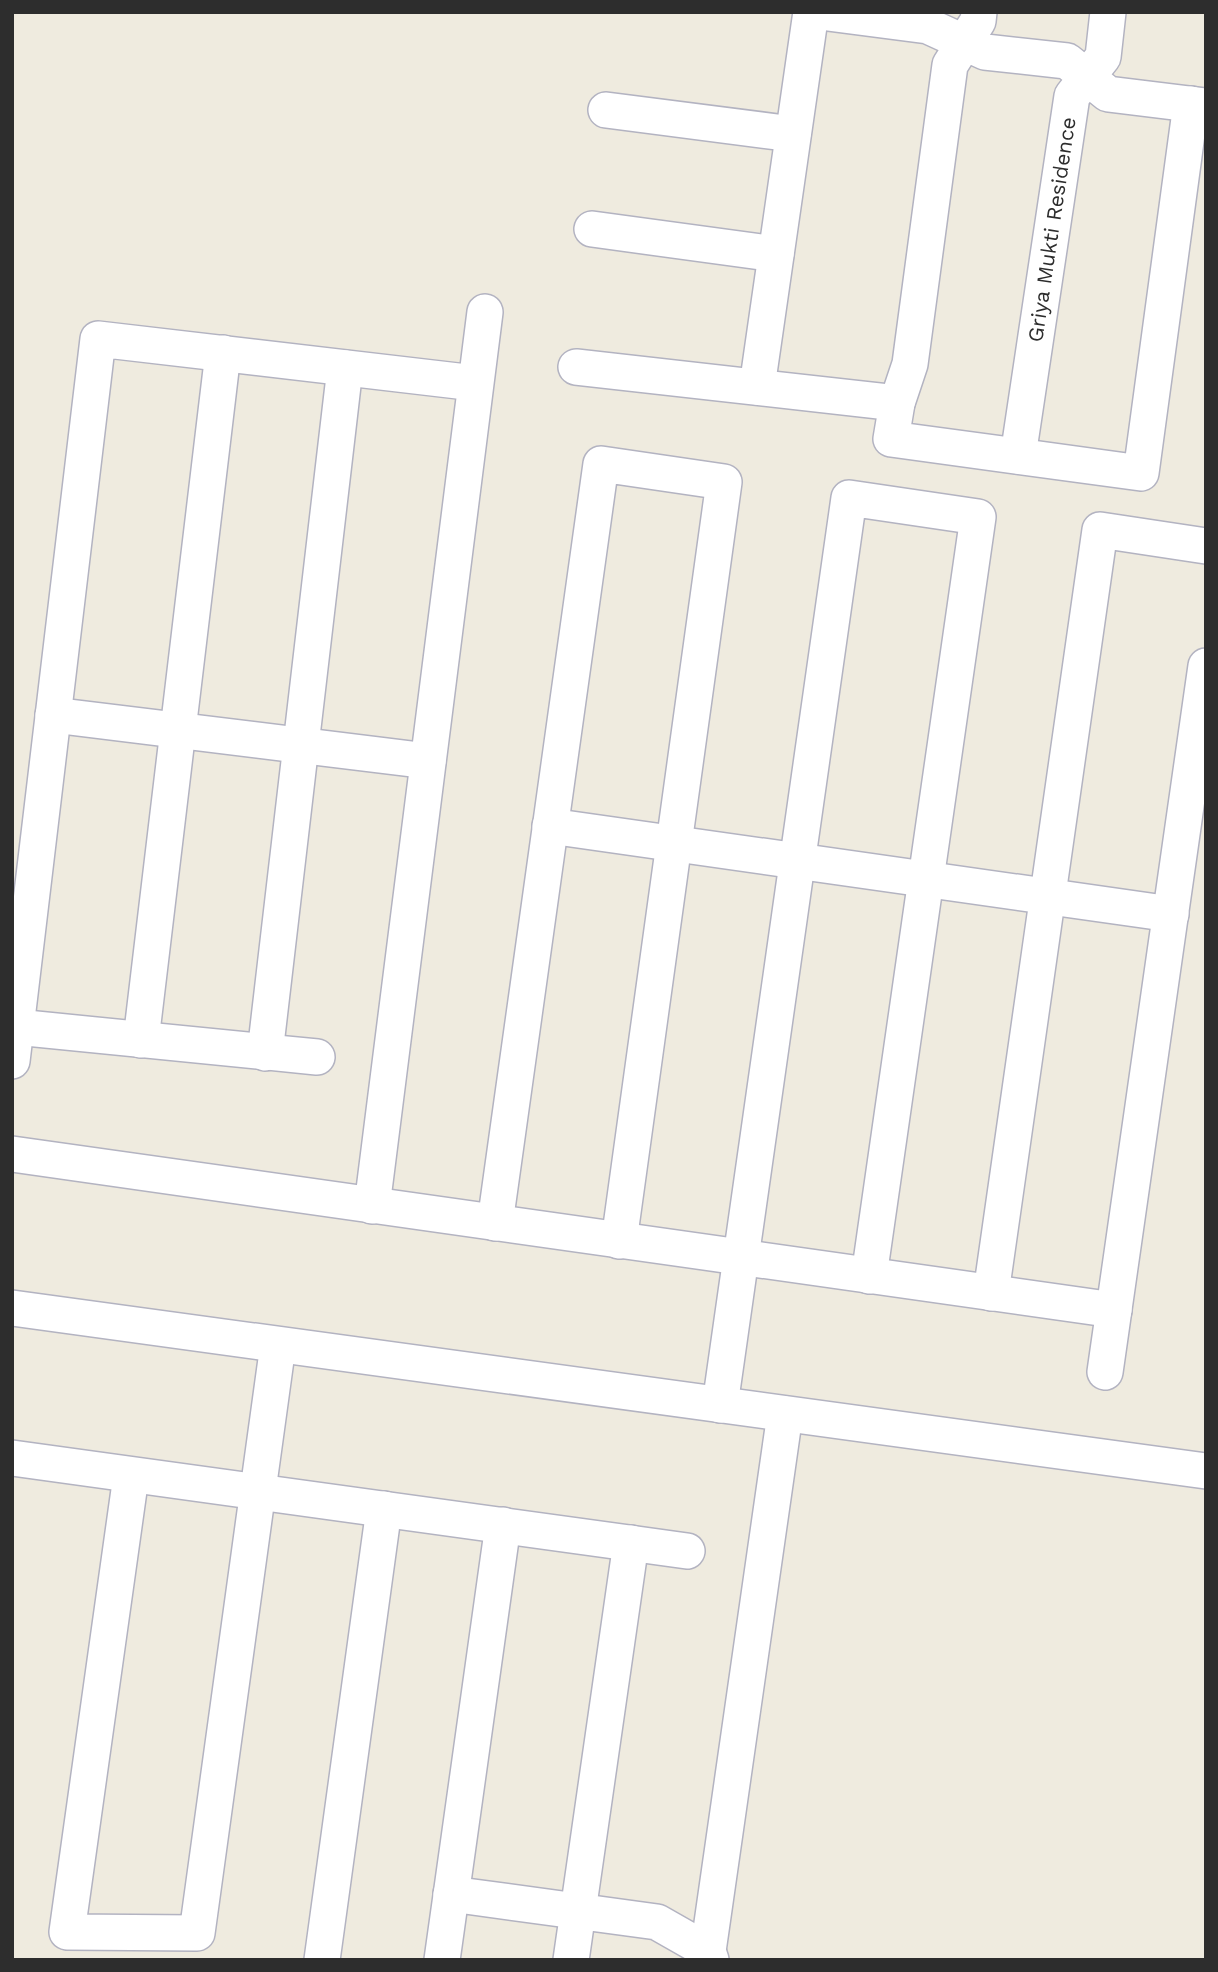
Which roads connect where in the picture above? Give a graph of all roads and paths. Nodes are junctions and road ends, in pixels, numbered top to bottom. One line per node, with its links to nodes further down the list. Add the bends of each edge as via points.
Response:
1 (811, 12): 9 (street)
2 (820, 12): 5 (street)
3 (979, 12): 5 (street, via 978,21)
4 (1108, 12): 6 (street, Griya Mukti Residence, via 1103,57)
5 (958, 30): 6 (street, via 985,52 1067,61); 18 (street, via 929,62 888,361)
6 (1087, 77): 7 (street, via 1108,93); 19 (street, Griya Mukti Residence, via 1072,96)
7 (1198, 105): 19 (street, via 1141,473)
8 (606, 110): 9 (street)
9 (793, 134): 11 (street)
10 (592, 229): 11 (street)
11 (776, 254): 17 (street)
12 (485, 312): 16 (street)
13 (223, 353): 15 (street); 22 (street, via 99,339); 23 (street)
14 (576, 367): 17 (street)
15 (345, 368): 16 (street); 24 (street)
16 (475, 383): 25 (street)
17 (757, 387): 18 (street)
18 (897, 403): 19 (street, via 891,439)
19 (1018, 456)
20 (1206, 546): 30 (street, via 1100,530)
21 (1206, 666): 31 (street)
22 (53, 715): 23 (street); 33 (street)
23 (178, 730): 24 (street); 32 (street)
24 (301, 745): 25 (street); 34 (street)
25 (428, 761): 37 (street)
26 (550, 826): 27 (street); 27 (street, via 601,464 724,482); 38 (street)
27 (674, 844): 28 (street); 39 (street)
28 (797, 861): 29 (street); 29 (street, via 849,498 978,517); 40 (street)
29 (926, 880): 30 (street); 41 (street)
30 (1048, 896): 31 (street); 42 (street)
31 (1171, 914): 44 (street)
32 (141, 1040): 33 (street); 34 (street)
33 (14, 1044)
34 (265, 1052): 35 (street)
35 (317, 1057)
36 (12, 1154): 37 (street)
37 (372, 1206): 38 (street)
38 (495, 1223): 39 (street)
39 (619, 1241): 40 (street)
40 (741, 1258): 41 (street); 47 (street)
41 (869, 1276): 42 (street)
42 (991, 1293): 44 (street)
43 (12, 1308): 45 (street)
44 (1114, 1310): 46 (street)
45 (278, 1345): 47 (street); 52 (street)
46 (1105, 1373)
47 (720, 1405): 48 (street)
48 (785, 1414): 50 (street); 59 (street)
49 (12, 1458): 51 (street)
50 (1206, 1471)
51 (131, 1476): 52 (street); 52 (street, via 67,1932 197,1933)
52 (257, 1491): 53 (street)
53 (384, 1508): 54 (street); 60 (street)
54 (503, 1525): 55 (street); 57 (street)
55 (631, 1543): 56 (street); 58 (street)
56 (687, 1551)
57 (451, 1894): 58 (street); 61 (street)
58 (578, 1911): 59 (street, via 657,1922); 62 (street)
59 (709, 1956)
60 (322, 1960)
61 (442, 1960)
62 (571, 1960)

